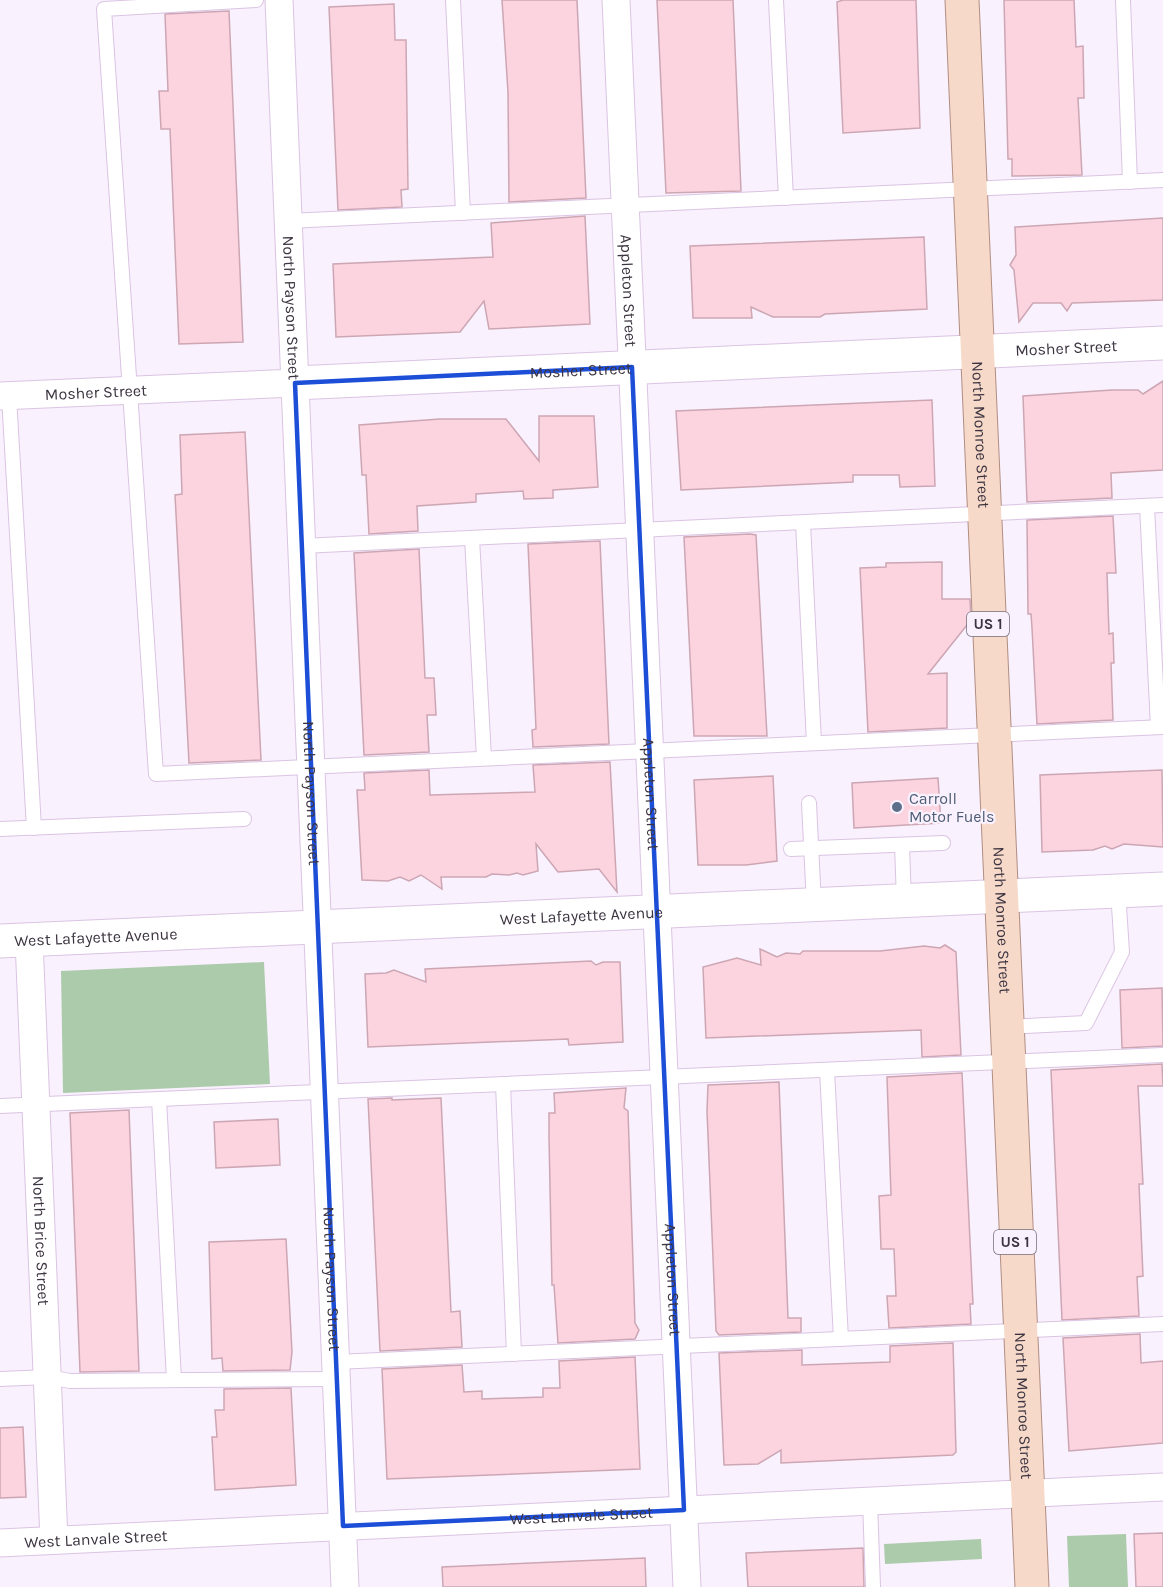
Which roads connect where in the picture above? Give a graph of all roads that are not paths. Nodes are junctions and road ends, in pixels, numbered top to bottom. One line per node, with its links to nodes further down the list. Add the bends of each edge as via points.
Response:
1 (256, 0): 19 (lane, via 104,9)
2 (279, 0): 14 (street, North Payson Street)
3 (453, 0): 13 (lane)
4 (616, 0): 12 (street, Appleton Street)
5 (776, 0): 11 (lane)
6 (962, 0): 10 (main road, North Monroe Street / US 1)
7 (1123, 0): 9 (lane)
8 (1163, 180): 9 (lane)
9 (1130, 182): 10 (lane)
10 (969, 189): 11 (lane); 16 (main road, North Monroe Street / US 1)
11 (786, 198): 12 (lane)
12 (625, 205): 13 (lane); 17 (street, Appleton Street)
13 (463, 213): 14 (lane)
14 (288, 221): 18 (street, North Payson Street)
15 (1163, 343): 16 (main road, Mosher Street)
16 (975, 351): 17 (main road, Mosher Street); 23 (main road, North Monroe Street / US 1)
17 (632, 367): 18 (main road, Mosher Street); 25 (street, Appleton Street)
18 (295, 383): 19 (street, Mosher Street); 27 (street, North Payson Street)
19 (130, 390): 20 (street, Mosher Street); 33 (lane, via 156,774)
20 (4, 396): 36 (lane)
21 (1147, 506): 22 (lane); 23 (lane); 28 (lane)
22 (1163, 506)
23 (983, 514): 24 (lane); 29 (main road, North Monroe Street / US 1)
24 (803, 523): 25 (lane); 30 (lane)
25 (639, 530): 26 (lane); 31 (street, Appleton Street)
26 (472, 538): 27 (lane); 32 (lane)
27 (302, 546): 33 (street, North Payson Street)
28 (1160, 727): 29 (lane)
29 (993, 735): 30 (lane); 44 (main road, North Monroe Street / US 1)
30 (814, 743): 31 (lane)
31 (650, 751): 32 (lane); 47 (street, Appleton Street)
32 (484, 758): 33 (lane)
33 (311, 766): 48 (street, North Payson Street)
34 (809, 803): 41 (lane)
35 (244, 819): 36 (lane)
36 (34, 828): 37 (lane)
37 (0, 829)
38 (943, 843): 39 (lane)
39 (902, 845): 41 (lane); 45 (lane)
40 (791, 849): 41 (lane)
41 (811, 849): 46 (lane)
42 (1163, 889): 43 (main road, West Lafayette Avenue)
43 (1118, 891): 44 (main road, West Lafayette Avenue); 50 (lane, via 1122,952 1086,1023)
44 (1000, 896): 45 (main road, West Lafayette Avenue); 50 (main road, North Monroe Street / US 1)
45 (904, 901): 46 (main road, West Lafayette Avenue)
46 (814, 905): 47 (main road, West Lafayette Avenue)
47 (657, 912): 48 (main road, West Lafayette Avenue); 54 (street, Appleton Street)
48 (318, 927): 49 (main road, West Lafayette Avenue); 56 (street, North Payson Street)
49 (10, 941): 58 (street, North Brice Street)
50 (1006, 1027): 52 (main road, North Monroe Street / US 1)
51 (1163, 1055): 52 (lane)
52 (1007, 1062): 53 (lane); 61 (main road, North Monroe Street / US 1)
53 (827, 1070): 54 (lane); 62 (lane)
54 (664, 1077): 55 (lane); 63 (street, Appleton Street)
55 (503, 1084): 56 (lane); 64 (lane)
56 (324, 1092): 57 (lane); 65 (street, North Payson Street)
57 (159, 1099): 58 (lane); 68 (lane)
58 (37, 1104): 59 (lane); 66 (street, North Brice Street)
59 (0, 1106)
60 (1163, 1324): 61 (lane)
61 (1019, 1331): 62 (lane); 70 (main road, North Monroe Street / US 1)
62 (841, 1339): 63 (lane)
63 (676, 1346): 64 (lane); 72 (street, Appleton Street)
64 (514, 1354): 65 (lane)
65 (336, 1371): 68 (lane); 73 (street, North Payson Street)
66 (48, 1377): 67 (lane); 68 (lane, via 70,1381); 74 (street, North Brice Street)
67 (0, 1379)
68 (174, 1380)
69 (1163, 1487): 70 (street, West Lanvale Street)
70 (1027, 1494): 71 (street, West Lanvale Street); 79 (main road, North Monroe Street / US 1)
71 (870, 1501): 72 (street, West Lanvale Street); 78 (lane)
72 (684, 1510): 73 (street, West Lanvale Street); 77 (street, Appleton Street)
73 (343, 1526): 74 (street, West Lanvale Street); 76 (street, North Payson Street)
74 (54, 1540): 75 (street, West Lanvale Street)
75 (0, 1543)
76 (345, 1587)
77 (687, 1587)
78 (873, 1587)
79 (1032, 1587)

